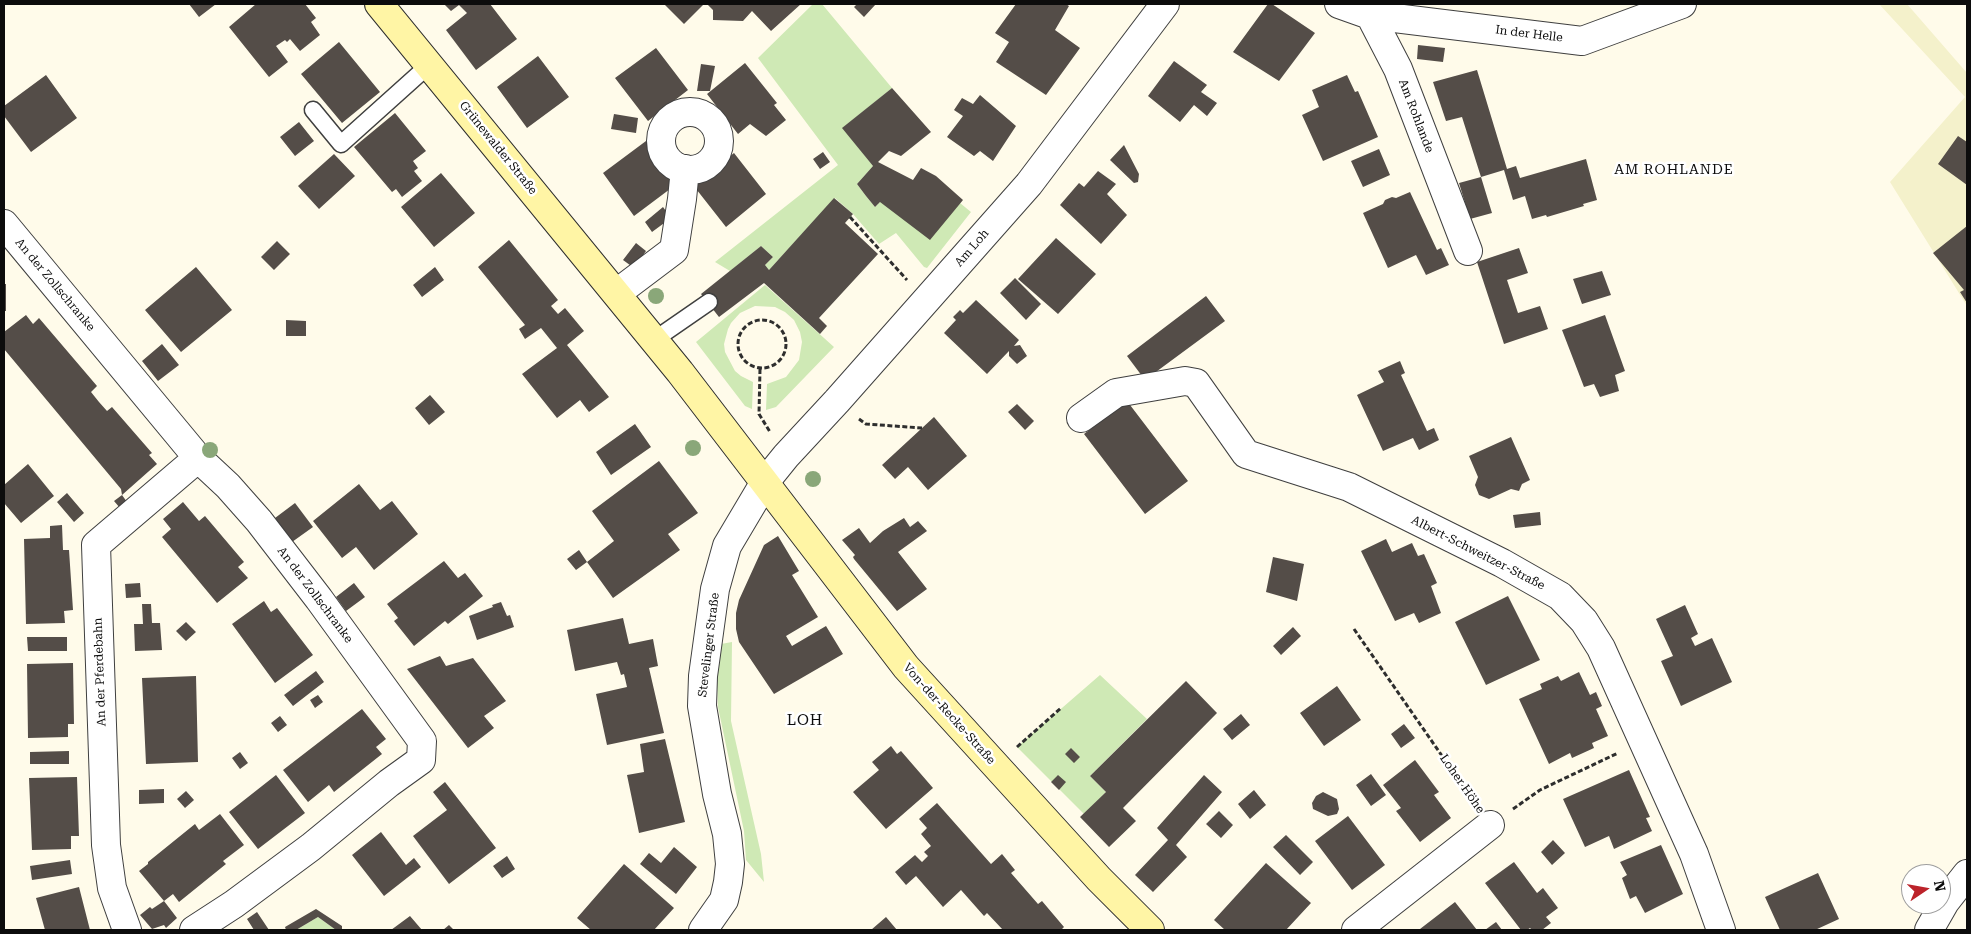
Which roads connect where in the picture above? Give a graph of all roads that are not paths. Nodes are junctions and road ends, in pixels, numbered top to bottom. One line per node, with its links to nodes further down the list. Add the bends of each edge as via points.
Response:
1 (378, 4): 6 (street, Grünewalder Straße)
2 (1165, 4): 16 (street, Am Loh, via 1029,184)
3 (1339, 4): 5 (street)
4 (1682, 4): 5 (street, In der Helle, via 1582,41)
5 (1370, 15): 10 (street, Am Rohlande, via 1398,69)
6 (428, 65): 7 (lane, via 341,144); 11 (street, Grünewalder Straße)
7 (312, 110)
8 (685, 169): 11 (street, via 674,250)
9 (4, 224): 15 (street, An der Zollschranke)
10 (1468, 251)
11 (617, 293): 13 (street, Grünewalder Straße)
12 (709, 302): 13 (lane)
13 (654, 340): 16 (street, Grünewalder Straße)
14 (1081, 418): 24 (street, Albert-Schweitzer-Straße, via 1116,393 1185,380 1196,383 1246,454 1349,487 1502,563 1560,596 1584,621 1601,648 1694,854)
15 (198, 458): 19 (street, An der Pferdebahn, via 96,545 106,845 112,888); 20 (street, An der Zollschranke, via 259,521 422,741 421,760 311,847)
16 (765, 482): 21 (street, Stevelinger Straße, via 727,546 715,590 703,676 702,706 730,864 724,900); 22 (street, Von-der-Recke-Straße, via 906,667 1099,879)
17 (1490, 825): 23 (street, Loher Höhe)
18 (1967, 874): 25 (street)
19 (127, 930)
20 (194, 930)
21 (703, 930)
22 (1150, 930)
23 (1356, 930)
24 (1720, 930)
25 (1929, 930)

